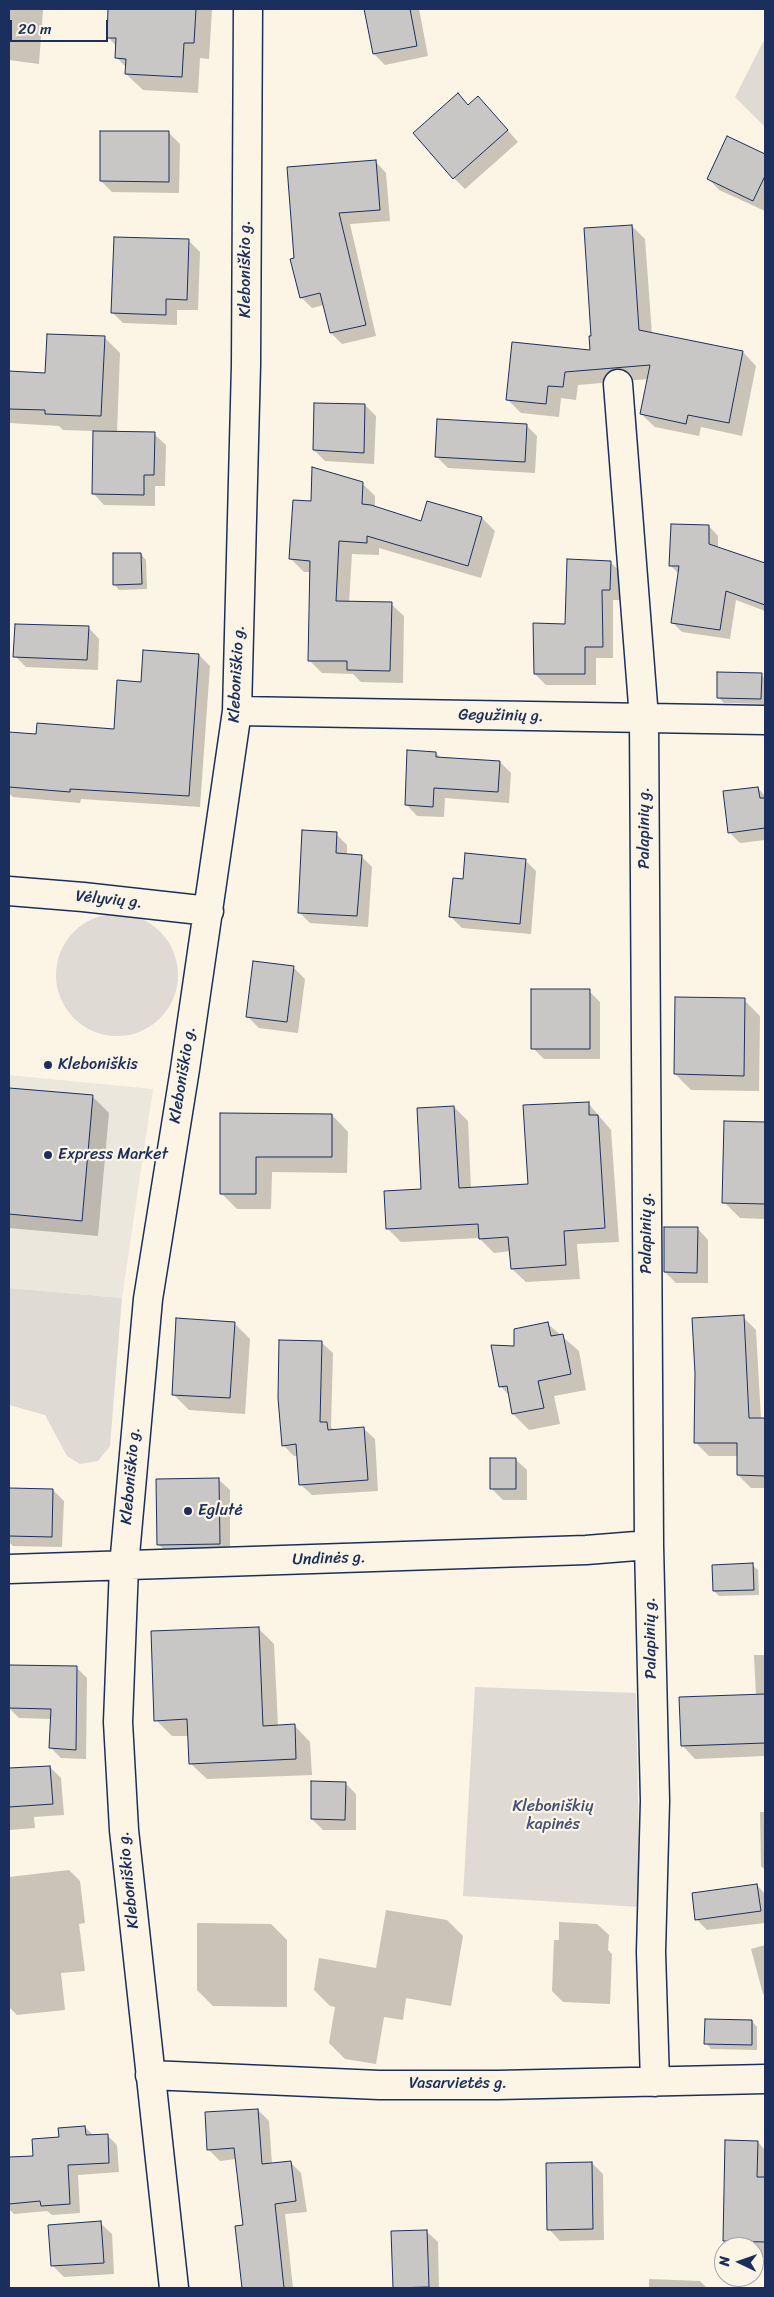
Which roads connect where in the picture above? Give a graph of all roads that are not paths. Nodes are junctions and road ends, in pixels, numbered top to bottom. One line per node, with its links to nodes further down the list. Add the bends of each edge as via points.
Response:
1 (248, 9): 3 (street, Kleboniškio g., via 246,365)
2 (618, 384): 4 (street, Palapinių g.)
3 (237, 712): 4 (street, Gegužinių g.); 7 (street, Kleboniškio g.)
4 (644, 718): 5 (street, Gegužinių g.); 8 (street, Palapinių g.)
5 (765, 720)
6 (9, 891): 7 (street, Vėlyvių g.)
7 (209, 911): 9 (street, Kleboniškio g., via 148,1299)
8 (649, 1545): 9 (street, Undinės g.); 13 (street, Palapinių g., via 655,1801 651,1952)
9 (124, 1566): 10 (street, Undinės g.); 11 (street, Kleboniškio g., via 118,1722 123,1810)
10 (9, 1569)
11 (150, 2074): 13 (street, Vasarvietės g., via 379,2085); 14 (street, Kleboniškio g.)
12 (765, 2079): 13 (street, Vasarvietės g.)
13 (655, 2082)
14 (174, 2288)

